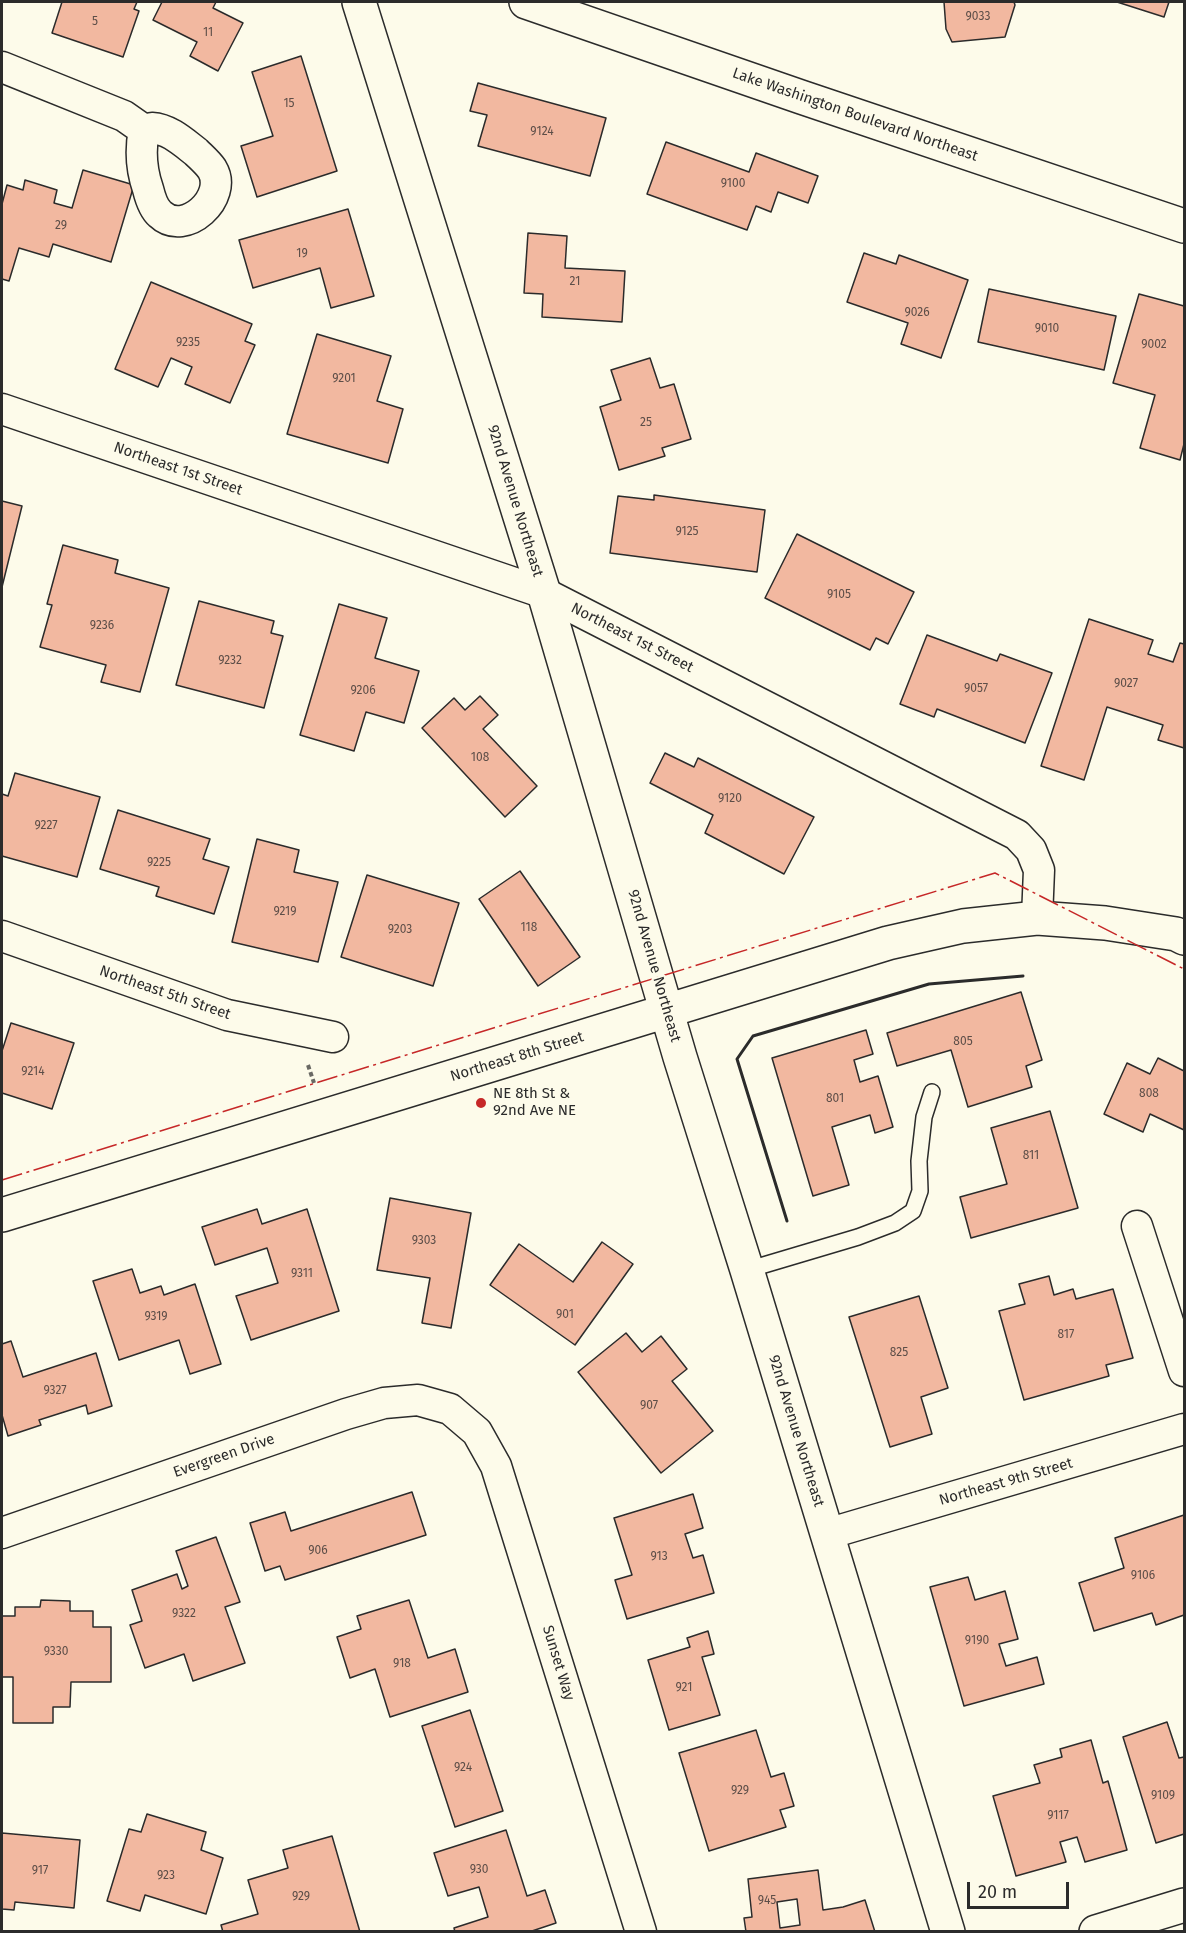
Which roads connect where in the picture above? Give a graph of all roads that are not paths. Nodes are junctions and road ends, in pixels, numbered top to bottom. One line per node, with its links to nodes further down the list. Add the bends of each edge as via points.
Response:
1 (359, 2): 7 (main road, 92nd Avenue Northeast)
2 (526, 2): 5 (main road, Lake Washington Boulevard Northeast)
3 (2, 67): 4 (street, via 124,116)
4 (144, 130)
5 (1185, 226)
6 (2, 409): 7 (street, Northeast 1st Street)
7 (544, 593): 8 (street, Northeast 1st Street, via 1017,836 1031,850 1039,870); 11 (main road, 92nd Avenue Northeast)
8 (1036, 918): 10 (main road, via 1105,923); 11 (main road, Northeast 8th Street, via 963,926 888,943)
9 (2, 936): 12 (street, Northeast 5th Street, via 227,1015)
10 (1185, 938)
11 (668, 1011): 14 (main road, Northeast 8th Street); 16 (main road, 92nd Avenue Northeast)
12 (333, 1037)
13 (932, 1092): 16 (lane, via 924,1117 920,1191 913,1211 895,1223 858,1237)
14 (2, 1215)
15 (1137, 1226): 17 (street)
16 (747, 1270): 21 (main road, 92nd Avenue Northeast)
17 (1185, 1371)
18 (450, 1409): 20 (street, Evergreen Drive, via 418,1401 384,1403); 23 (street, Sunset Way, via 477,1432 496,1466)
19 (1185, 1429): 21 (street, Northeast 9th Street)
20 (2, 1533)
21 (827, 1534): 24 (main road, 92nd Avenue Northeast)
22 (1185, 1905): 25 (main road)
23 (641, 1932)
24 (948, 1932)
25 (1096, 1932)

